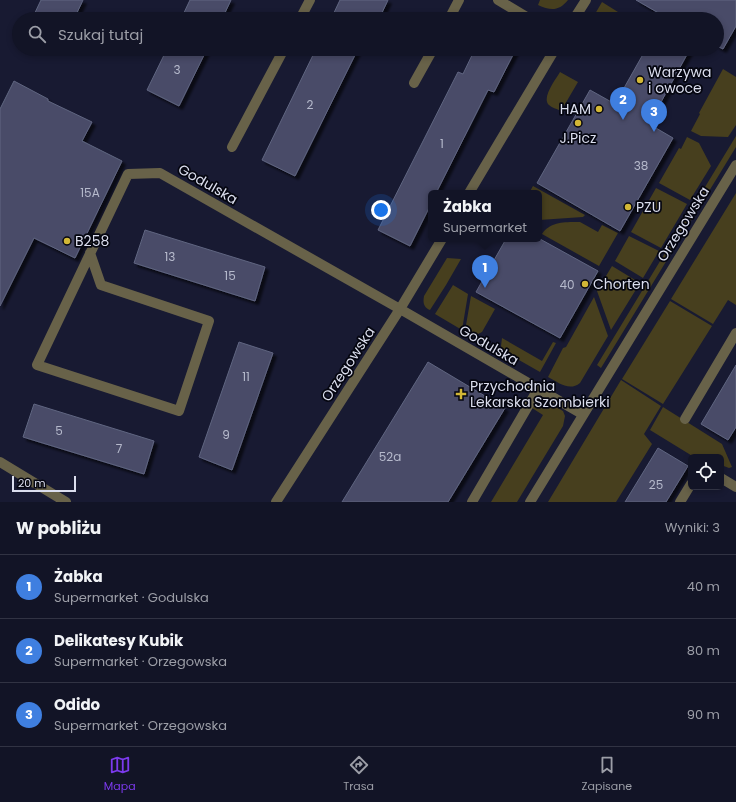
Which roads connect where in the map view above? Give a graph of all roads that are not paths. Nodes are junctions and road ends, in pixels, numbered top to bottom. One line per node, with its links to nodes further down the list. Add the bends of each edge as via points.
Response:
1 (310, 0): 5 (street)
2 (459, 0): 6 (street)
3 (498, 0): 7 (street)
4 (586, 0): 8 (street)
5 (304, 12)
6 (453, 12)
7 (518, 12)
8 (578, 12)
9 (280, 56): 13 (street)
10 (429, 56): 12 (street)
11 (551, 56): 15 (street)
12 (414, 83)
13 (232, 147)
14 (736, 165): 21 (street, Orzegowska)
15 (472, 190)
16 (440, 242): 18 (street, Orzegowska)
17 (90, 253): 17 (street, Godulska, via 37,365 179,411 209,321 101,285); 18 (street, Godulska, via 128,174 160,173)
18 (400, 309): 20 (street, Godulska); 28 (street, Orzegowska)
19 (736, 333): 22 (street)
20 (538, 389): 21 (street, Godulska); 29 (street)
21 (582, 414): 30 (street, Orzegowska)
22 (684, 419)
23 (0, 462): 27 (street)
24 (724, 480): 25 (street)
25 (736, 487)
26 (688, 489): 31 (street)
27 (66, 502)
28 (276, 502)
29 (472, 502)
30 (530, 502)
31 (680, 502)

